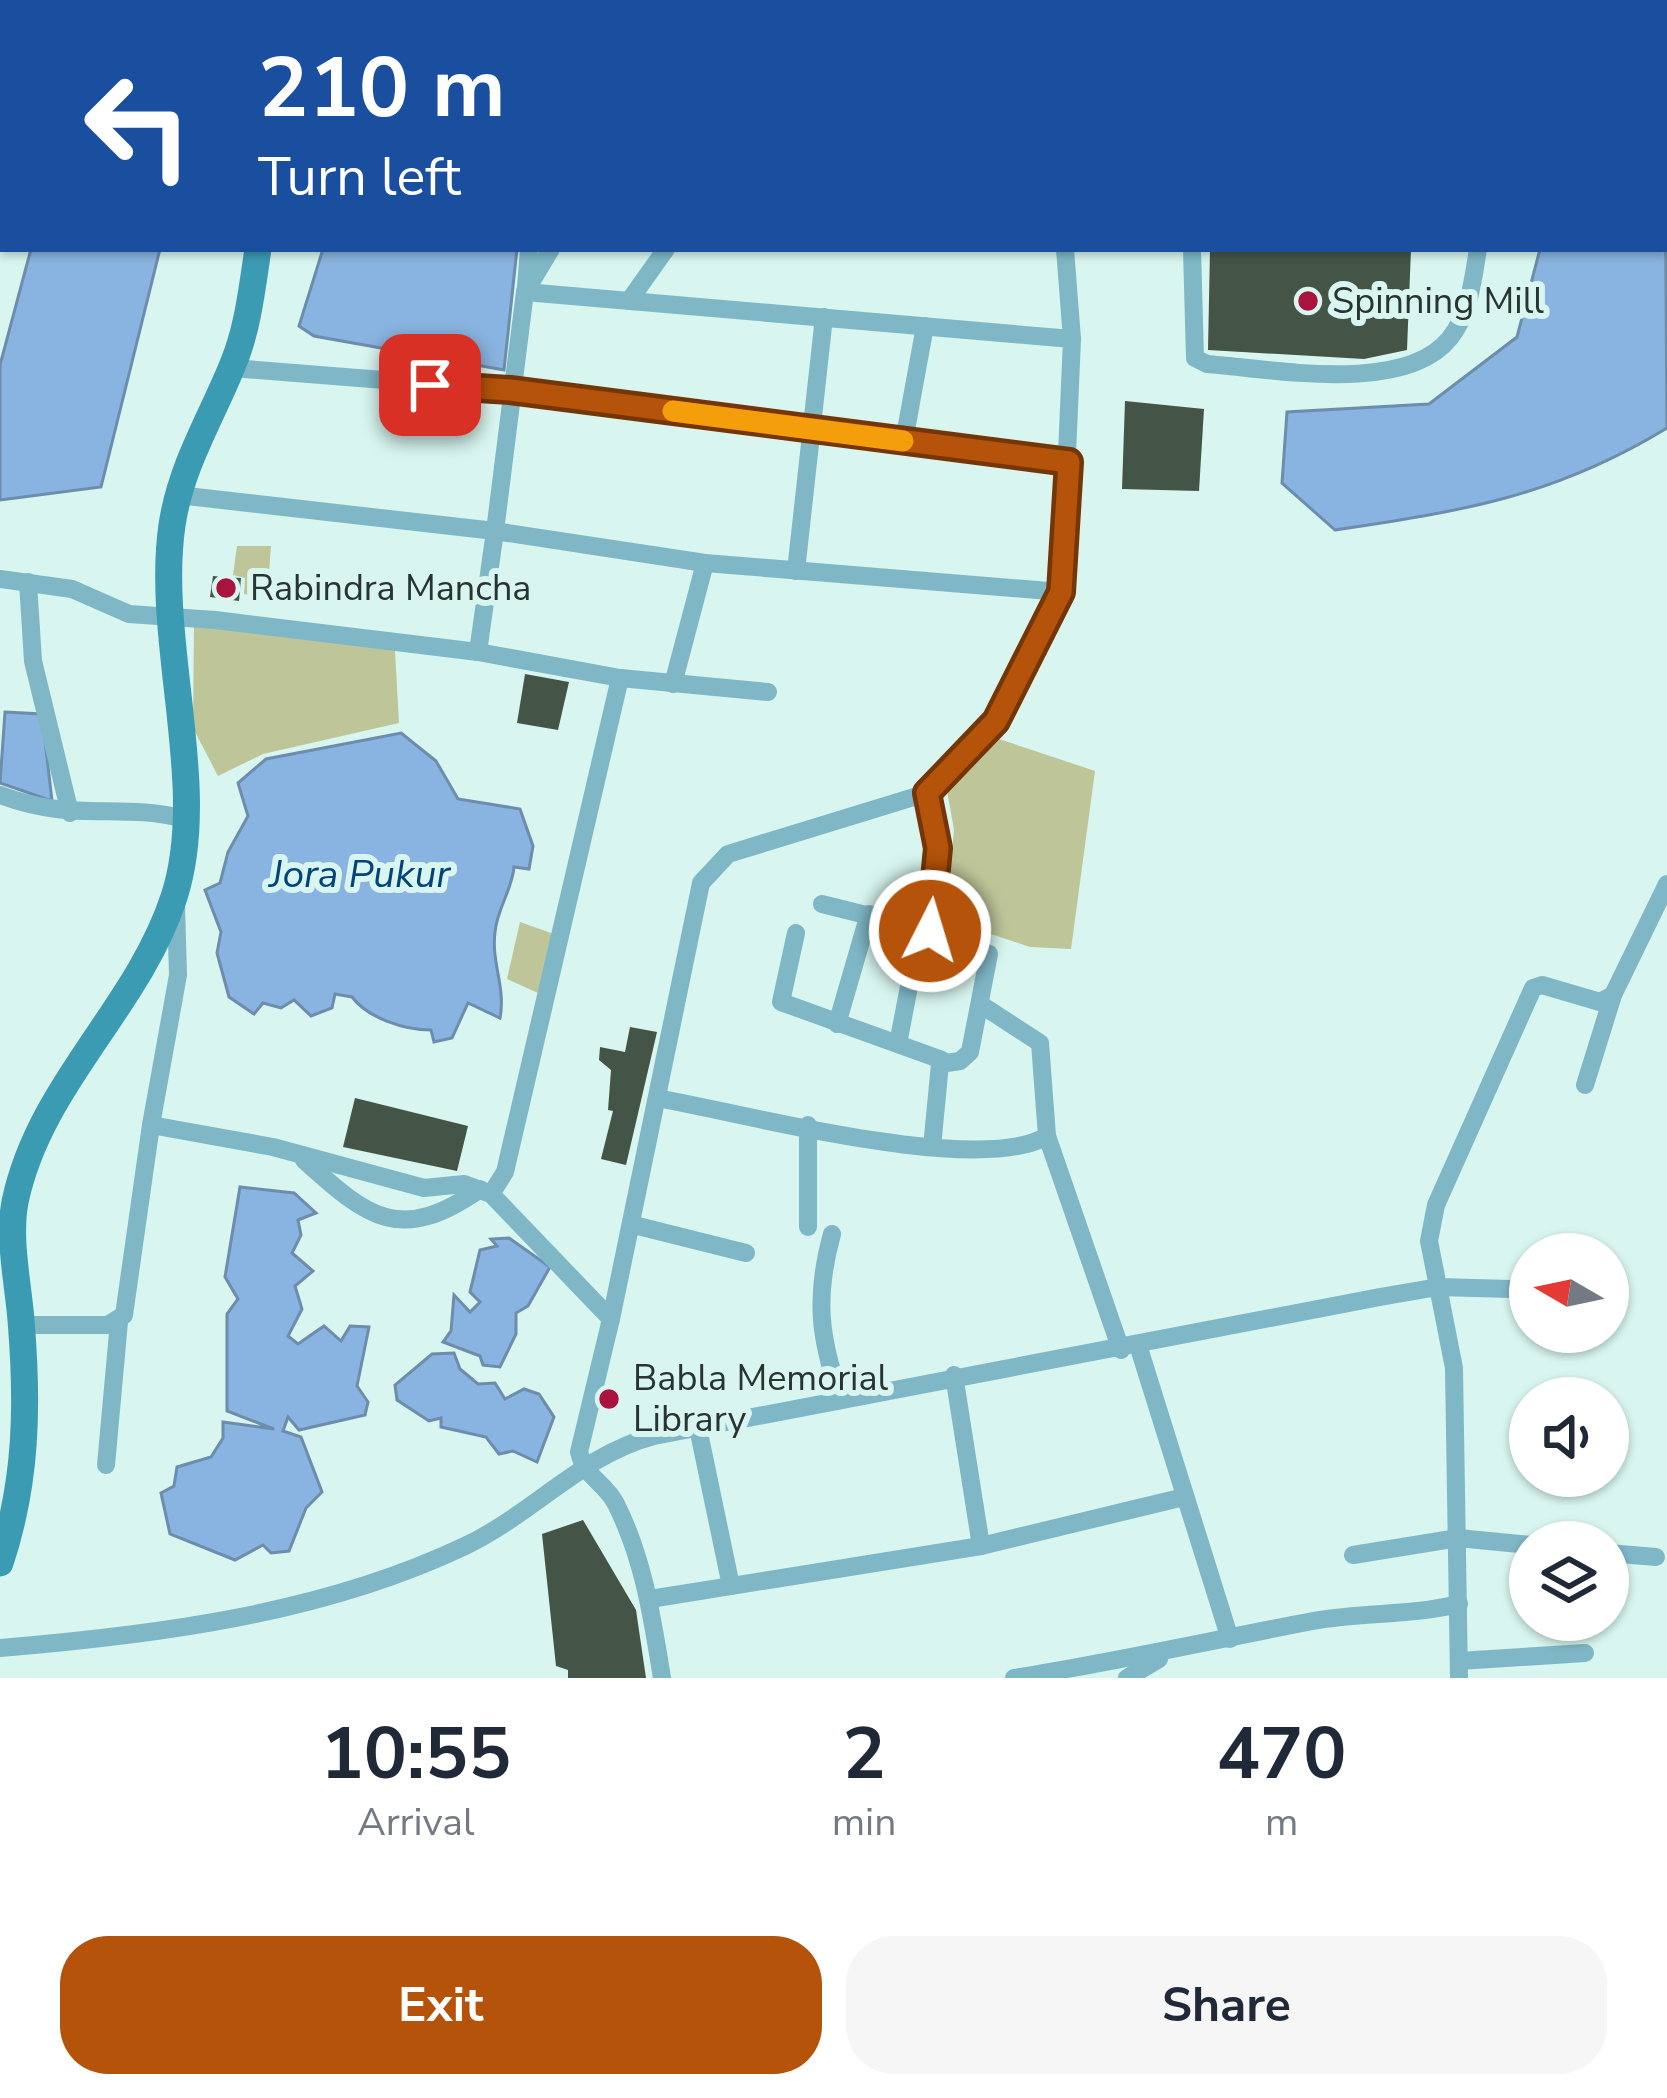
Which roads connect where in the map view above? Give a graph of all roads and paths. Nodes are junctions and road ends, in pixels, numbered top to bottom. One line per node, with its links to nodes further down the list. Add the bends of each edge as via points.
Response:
1 (257, 252): 13 (main road)
2 (529, 252): 8 (street)
3 (549, 252): 8 (street)
4 (665, 252): 9 (street)
5 (1065, 252): 12 (street)
6 (1192, 252): 7 (street, via 1195,358 1386,372 1425,363 1452,337 1470,299)
7 (1478, 252)
8 (525, 292): 9 (street); 14 (street)
9 (628, 301): 10 (street)
10 (824, 317): 11 (street); 15 (street)
11 (926, 326): 12 (street); 16 (street)
12 (1072, 339): 17 (street)
13 (232, 368): 14 (street); 18 (main road)
14 (510, 390): 15 (street); 19 (street)
15 (812, 429): 16 (street); 21 (street)
16 (904, 441): 17 (street)
17 (1069, 462): 24 (street)
18 (178, 495): 19 (street); 25 (main road)
19 (495, 531): 20 (street); 26 (street)
20 (705, 563): 21 (street); 28 (street)
21 (796, 571): 24 (street)
22 (0, 579): 23 (street)
23 (28, 582): 25 (street); 32 (street, via 33,661)
24 (1061, 592): 30 (street, via 996,721)
25 (171, 620): 26 (street); 33 (main road)
26 (478, 652): 27 (street)
27 (620, 678): 28 (street); 52 (street, via 503,1180)
28 (673, 684): 29 (street)
29 (768, 692)
30 (927, 793): 38 (street, via 938,848); 46 (street, via 716,862 693,912)
31 (0, 795): 32 (street)
32 (70, 813): 33 (street)
33 (185, 819): 35 (main road)
34 (1667, 884): 40 (street)
35 (176, 894): 47 (street, via 178,976); 53 (main road, via 139,972 43,1121)
36 (822, 904): 37 (street)
37 (868, 914): 38 (street); 42 (street)
38 (925, 930): 41 (street, via 989,955); 43 (street)
39 (796, 933): 42 (street, via 782,1002)
40 (1613, 995): 45 (street); 58 (street, via 1600,1002 1533,988 1436,1205 1429,1240)
41 (980, 1004): 44 (street, via 967,1058); 49 (street, via 1040,1043)
42 (837, 1024): 43 (street)
43 (898, 1045): 44 (street)
44 (943, 1060): 50 (street)
45 (1585, 1084)
46 (658, 1098): 48 (street); 54 (street)
47 (151, 1125): 51 (street); 61 (street)
48 (808, 1125): 50 (street); 55 (street)
49 (1047, 1136): 50 (street, via 994,1151); 63 (street)
50 (932, 1147)
51 (298, 1155): 52 (street, via 424,1188); 52 (street, via 389,1222 426,1219)
52 (485, 1191): 60 (street)
53 (7, 1203): 62 (main road)
54 (634, 1226): 57 (street); 60 (street)
55 (808, 1227)
56 (832, 1234): 65 (street, via 817,1312)
57 (746, 1253)
58 (1438, 1287): 59 (street); 63 (street); 70 (street, via 1454,1368)
59 (1509, 1289)
60 (611, 1319): 68 (street, via 579,1440)
61 (119, 1322): 62 (street); 67 (street)
62 (22, 1325): 76 (main road, via 22,1484)
63 (1129, 1347): 64 (street); 69 (street)
64 (954, 1375): 65 (street); 72 (street)
65 (840, 1396): 66 (street)
66 (698, 1428): 68 (street, via 614,1446); 77 (street)
67 (106, 1465)
68 (584, 1472): 78 (street, via 614,1498); 81 (street, via 465,1546 348,1589 140,1637)
69 (1184, 1497): 72 (street); 80 (street)
70 (1458, 1538): 71 (street); 73 (street); 79 (street)
71 (1509, 1543)
72 (981, 1546): 77 (street)
73 (1353, 1555)
74 (1629, 1555): 75 (street)
75 (1656, 1558)
76 (0, 1563)
77 (730, 1586): 78 (street)
78 (650, 1599): 85 (street)
79 (1459, 1604): 80 (street); 84 (street)
80 (1231, 1639): 83 (street)
81 (0, 1648)
82 (1585, 1653): 84 (street)
83 (1166, 1654): 86 (street); 87 (street)
84 (1459, 1670)
85 (662, 1678)
86 (1014, 1678)
87 (1127, 1678)

